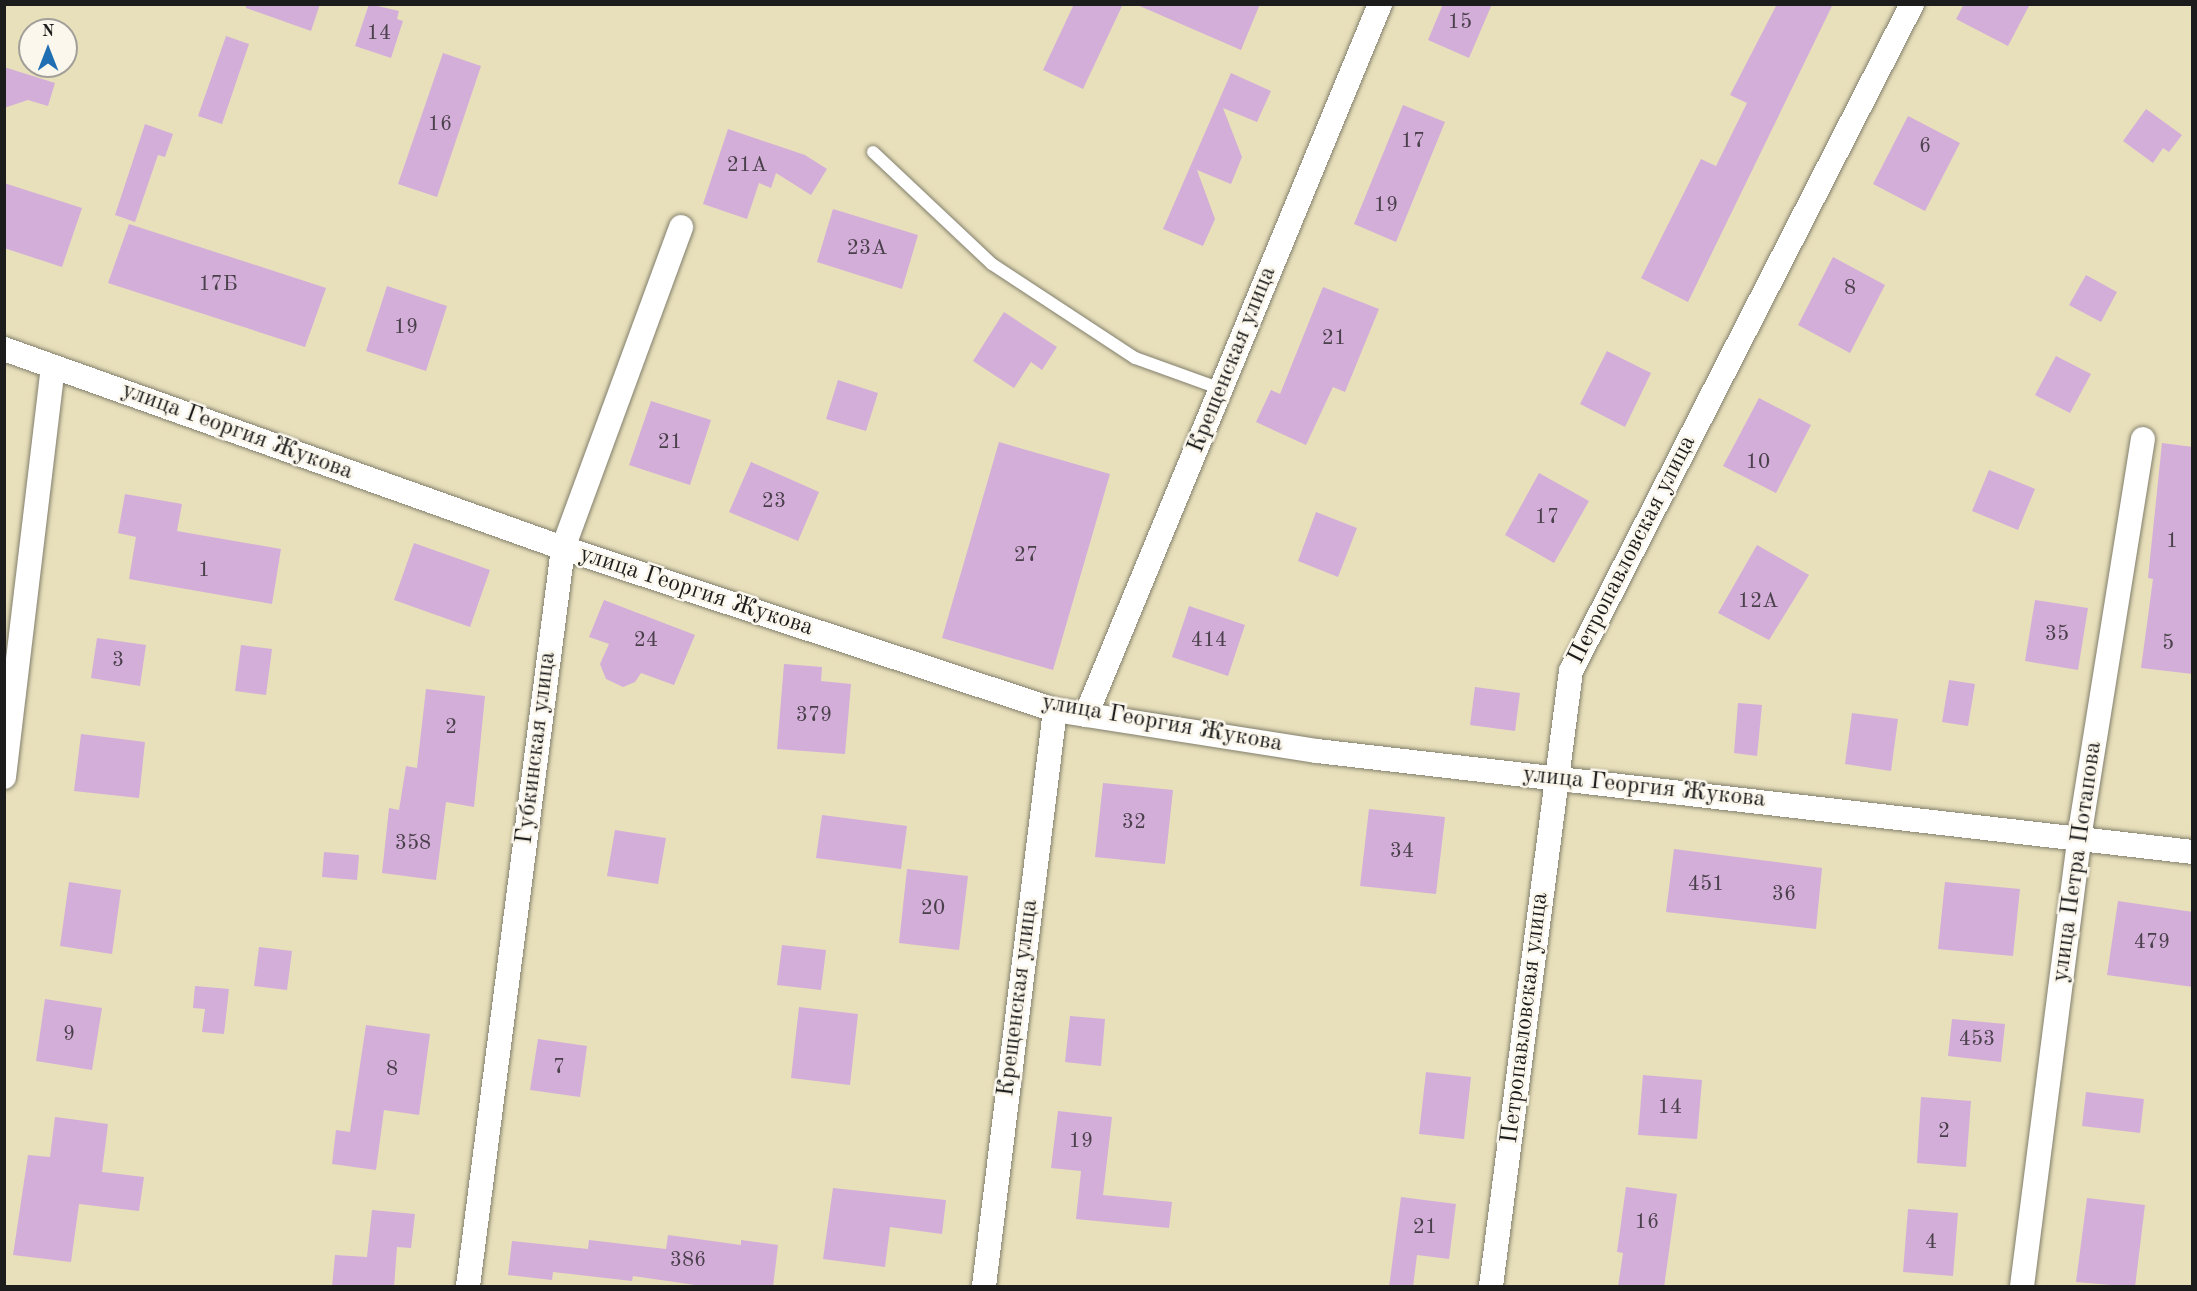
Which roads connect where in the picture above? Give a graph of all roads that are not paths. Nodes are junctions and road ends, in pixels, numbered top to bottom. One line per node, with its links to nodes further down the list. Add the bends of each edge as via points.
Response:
1 (1380, 4): 7 (street, Крещенская улица)
2 (1912, 4): 13 (street, Петропавловская улица, via 1571,671)
3 (873, 152): 7 (lane, via 992,264 1135,358)
4 (681, 227): 9 (street, Губкинская улица)
5 (4, 349): 6 (street, улица Георгия Жукова)
6 (53, 367): 9 (street, улица Георгия Жукова); 12 (street)
7 (1221, 389): 11 (street, Крещенская улица)
8 (2143, 439): 14 (street, улица Петра Потапова)
9 (563, 548): 10 (street, улица Георгия Жукова); 16 (street, Губкинская улица)
10 (1055, 710): 11 (street, улица Георгия Жукова); 17 (street, Крещенская улица)
11 (1086, 715): 13 (street, улица Георгия Жукова, via 1317,751)
12 (4, 777)
13 (1557, 778): 14 (street, улица Георгия Жукова); 18 (street, Петропавловская улица)
14 (2079, 838): 15 (street, улица Георгия Жукова); 19 (street, улица Петра Потапова)
15 (2193, 852)
16 (468, 1287)
17 (984, 1287)
18 (1491, 1287)
19 (2022, 1287)

